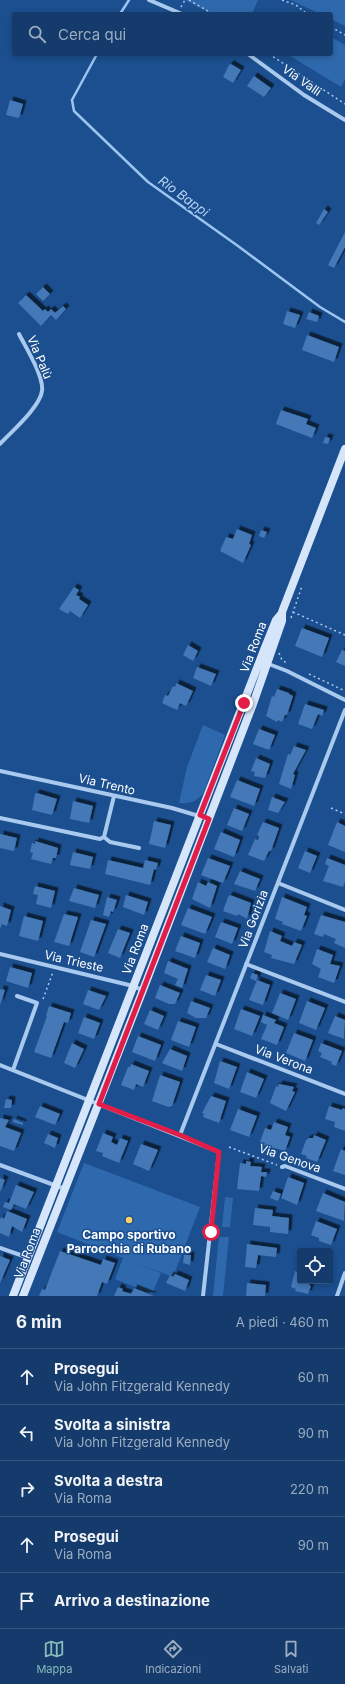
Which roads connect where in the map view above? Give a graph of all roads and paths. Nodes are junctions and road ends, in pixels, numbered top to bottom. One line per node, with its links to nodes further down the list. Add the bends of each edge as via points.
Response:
1 (149, 0): 6 (street)
2 (185, 0): 5 (path)
3 (189, 0): 7 (path)
4 (282, 0): 8 (path, via 296,5)
5 (180, 8)
6 (177, 12)
7 (210, 12)
8 (305, 12)
9 (333, 28): 10 (path)
10 (345, 35)
11 (251, 56): 14 (street, Via Valli, via 304,95)
12 (272, 56): 13 (path)
13 (345, 104)
14 (345, 120)
15 (19, 334): 16 (street, Via Palù, via 40,378 42,391 39,402)
16 (0, 444)
17 (345, 449): 19 (street, Via Roma)
18 (303, 583): 20 (path)
19 (283, 610): 20 (path); 24 (street, Via Roma, via 282,621)
20 (294, 612): 21 (path); 22 (path)
21 (290, 619)
22 (345, 635)
23 (278, 651): 25 (path, via 282,660 290,664)
24 (263, 663): 28 (street, via 287,671); 34 (street, Via Roma); 36 (street, Via Roma, via 252,704)
25 (289, 666)
26 (303, 671): 27 (path)
27 (345, 691)
28 (345, 700)
29 (345, 710): 39 (street, Via Gorizia)
30 (0, 771): 31 (street, Via Trento)
31 (114, 796): 34 (street, Via Trento); 37 (street)
32 (331, 808): 33 (path)
33 (345, 814)
34 (200, 815): 36 (street, Via Trento); 44 (street, Via Roma)
35 (0, 818): 37 (street, via 100,839)
36 (209, 819): 45 (street, Via Roma)
37 (104, 837): 38 (street, via 110,842)
38 (139, 848)
39 (278, 883): 40 (street); 42 (street, Via Gorizia)
40 (345, 910)
41 (0, 954): 43 (street, Via Trieste)
42 (246, 964): 48 (street); 49 (street, Via Gorizia)
43 (54, 967): 44 (street, Via Trieste); 47 (path)
44 (134, 986): 45 (street, Via Trieste); 53 (street, Via Roma)
45 (143, 990): 53 (street, Via Roma)
46 (17, 996): 51 (street, via 37,1003)
47 (43, 999)
48 (345, 1002)
49 (216, 1044): 52 (street, Via Verona); 54 (street, Via Gorizia)
50 (0, 1065): 51 (street)
51 (13, 1070): 53 (street)
52 (345, 1094)
53 (94, 1102): 54 (street); 58 (street, Via Roma); 59 (street, Via Roma)
54 (180, 1135): 67 (street, via 219,1152)
55 (229, 1147): 57 (path, Via Genova)
56 (0, 1165): 58 (street)
57 (282, 1167): 60 (street, Via Genova)
58 (56, 1186): 59 (street); 62 (street, Via Roma)
59 (65, 1189): 63 (street, Via Roma)
60 (345, 1189)
61 (0, 1248): 62 (street)
62 (28, 1258): 63 (street); 65 (street, Via Roma)
63 (37, 1261): 66 (street, Via Roma)
64 (345, 1273): 68 (street)
65 (13, 1296)
66 (23, 1296)
67 (203, 1296)
68 (337, 1296)

